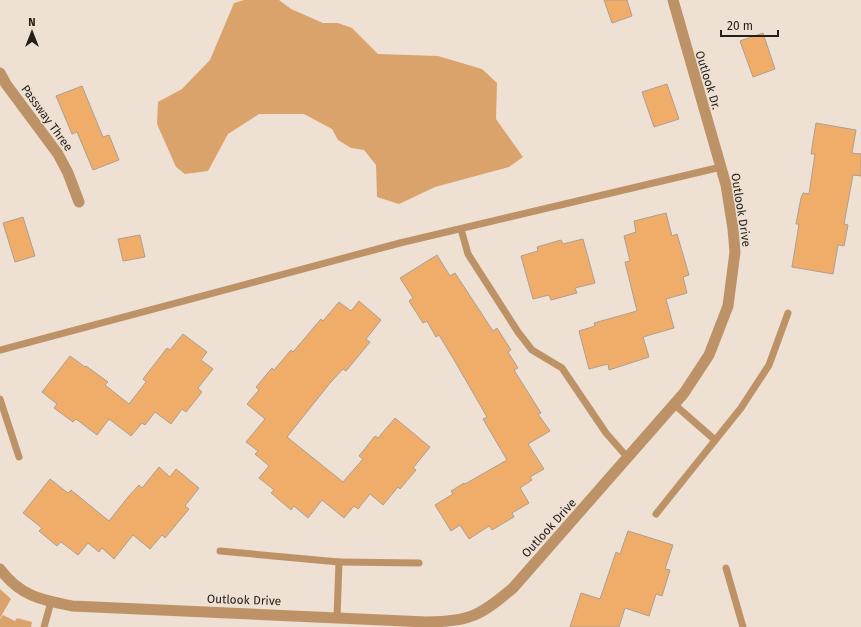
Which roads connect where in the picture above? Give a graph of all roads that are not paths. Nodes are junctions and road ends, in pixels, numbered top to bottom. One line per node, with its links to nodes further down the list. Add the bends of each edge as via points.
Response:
1 (670, 0): 4 (street, Outlook Dr.)
2 (673, 0): 4 (street, Outlook Drive)
3 (0, 73): 5 (street, Passway Three, via 58,154)
4 (721, 167): 6 (lane); 10 (street, Outlook Drive, via 735,252 731,288 722,322 709,355)
5 (78, 202)
6 (461, 229): 8 (lane, via 392,245); 13 (lane, via 468,254 518,332 532,350 562,368 606,433)
7 (788, 313): 11 (lane, via 769,365 741,408)
8 (0, 350)
9 (0, 399): 12 (lane)
10 (675, 405): 11 (lane); 13 (street, Outlook Drive)
11 (715, 440): 14 (lane)
12 (19, 457)
13 (628, 458): 22 (street, Outlook Drive, via 513,588 490,608 468,618)
14 (656, 514)
15 (220, 551): 16 (lane)
16 (339, 562): 17 (lane); 21 (lane)
17 (419, 563)
18 (726, 568): 24 (lane)
19 (0, 569): 20 (street, Outlook Drive, via 28,595)
20 (51, 602): 21 (street, Outlook Drive, via 72,606); 23 (lane)
21 (337, 617): 22 (street, Outlook Drive)
22 (427, 624)
23 (44, 627)
24 (743, 627)

